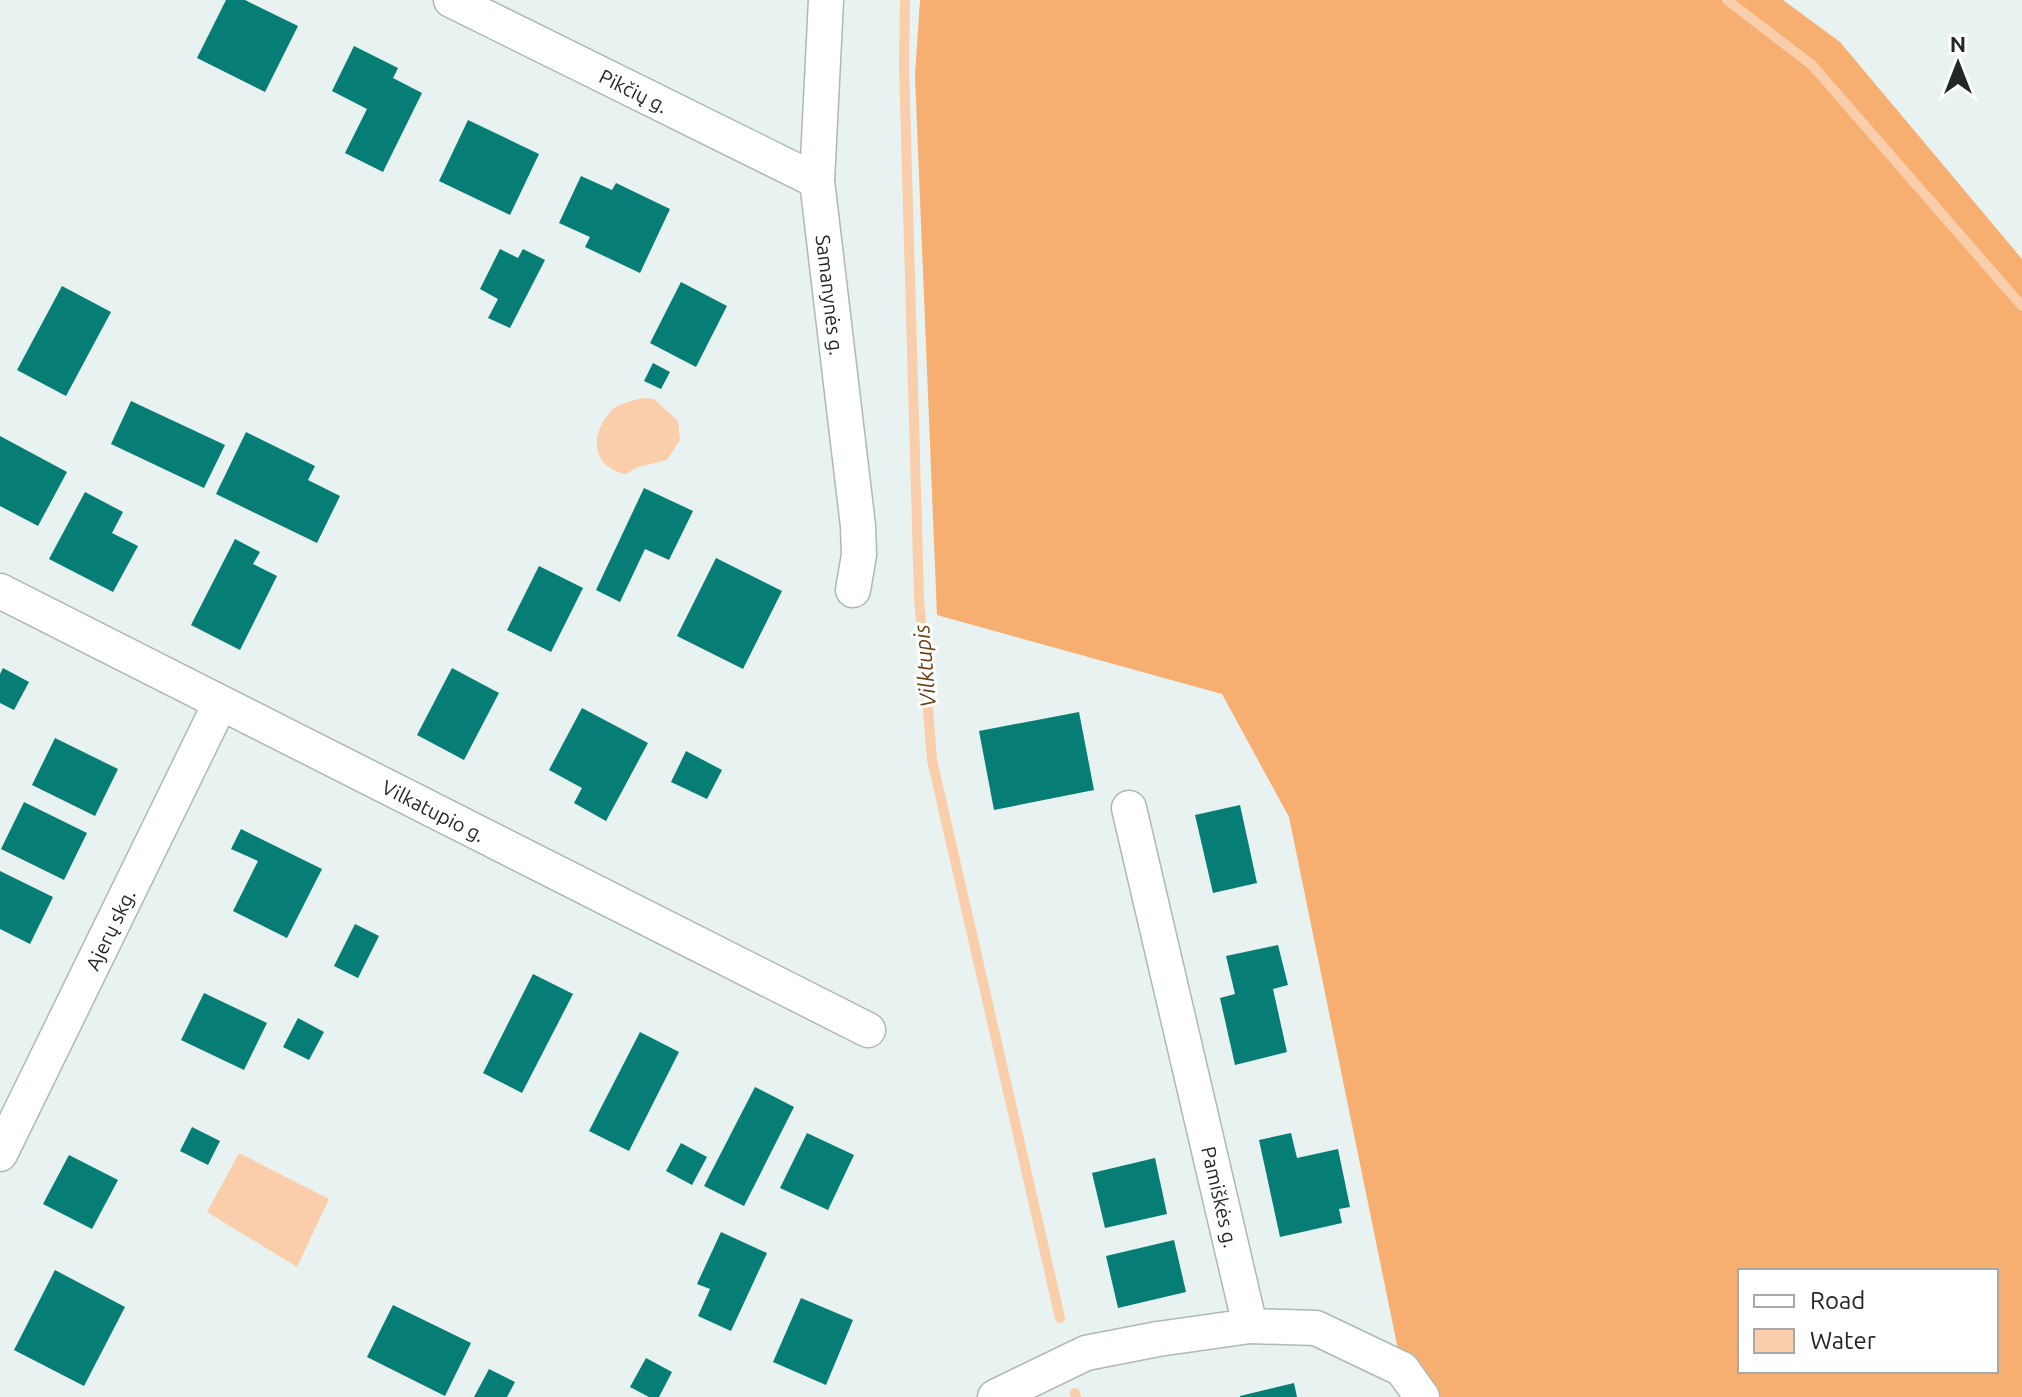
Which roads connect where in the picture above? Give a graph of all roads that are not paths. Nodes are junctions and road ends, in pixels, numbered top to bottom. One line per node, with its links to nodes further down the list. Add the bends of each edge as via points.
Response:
1 (451, 0): 3 (street, Pikčių g.)
2 (826, 0): 3 (street, Samanynės g.)
3 (817, 181): 4 (street, Samanynės g., via 858,526)
4 (853, 590)
5 (0, 591): 6 (street, Vilkatupio g.)
6 (220, 704): 8 (street, Vilkatupio g.); 9 (street, Ajerų skg.)
7 (1129, 808): 10 (street, Pamiškės g.)
8 (868, 1030)
9 (0, 1154)
10 (1250, 1326): 11 (street, via 1086,1353); 12 (street, via 1316,1328 1402,1369)
11 (995, 1397)
12 (1422, 1397)

